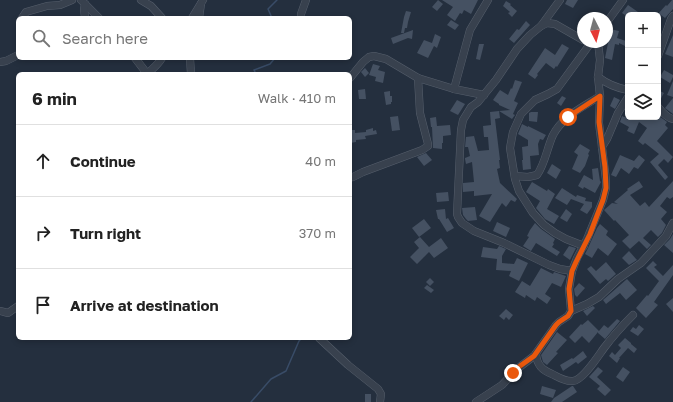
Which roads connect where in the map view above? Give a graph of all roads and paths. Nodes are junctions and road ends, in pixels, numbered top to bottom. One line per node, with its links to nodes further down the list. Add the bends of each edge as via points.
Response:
1 (72, 0): 11 (street, via 26,12)
2 (141, 0): 14 (street, via 152,6)
3 (306, 0): 9 (street)
4 (488, 0): 34 (street, via 470,30)
5 (560, 0): 18 (street)
6 (623, 0): 10 (street)
7 (202, 1): 15 (street); 16 (street)
8 (83, 2): 12 (street); 13 (street)
9 (301, 14)
10 (613, 14)
11 (23, 16)
12 (85, 16)
13 (97, 16)
14 (160, 16)
15 (193, 16)
16 (199, 16)
17 (673, 16): 22 (street)
18 (541, 26): 19 (street, via 547,23 555,24); 36 (street, via 517,49)
19 (577, 37)
20 (591, 48): 42 (street, via 557,89 534,100 521,114 513,132 510,148)
21 (596, 48): 32 (street, via 600,60)
22 (661, 48)
23 (16, 56): 27 (street)
24 (137, 60): 28 (street)
25 (161, 60): 29 (street)
26 (190, 60): 30 (street)
27 (0, 62)
28 (146, 72)
29 (149, 72)
30 (191, 72)
31 (352, 76): 33 (street, via 363,62 374,56 386,59)
32 (598, 77): 35 (street); 37 (street)
33 (418, 78): 34 (street); 43 (street, via 420,113 428,146)
34 (454, 89): 36 (street)
35 (625, 89)
36 (484, 95): 46 (street, via 472,107 462,123 458,217 474,231 549,266)
37 (600, 96): 41 (street); 42 (street, via 560,125 536,175)
38 (625, 102): 41 (street)
39 (661, 110): 40 (street)
40 (673, 119)
41 (602, 148): 45 (street, via 606,188)
42 (515, 176): 45 (street, via 519,191 538,219 566,239)
43 (353, 177)
44 (673, 223): 49 (street, via 666,236 641,263 618,278 599,296)
45 (584, 246): 46 (street)
46 (572, 271): 49 (street, via 569,289)
47 (16, 307): 48 (street, via 8,313)
48 (0, 311)
49 (571, 311): 52 (street, via 556,325)
50 (633, 315): 52 (street, via 578,379 565,380 548,372 538,364)
51 (321, 340): 53 (street, via 378,389 381,394)
52 (536, 354): 54 (street, via 502,385)
53 (380, 402)
54 (476, 402)

